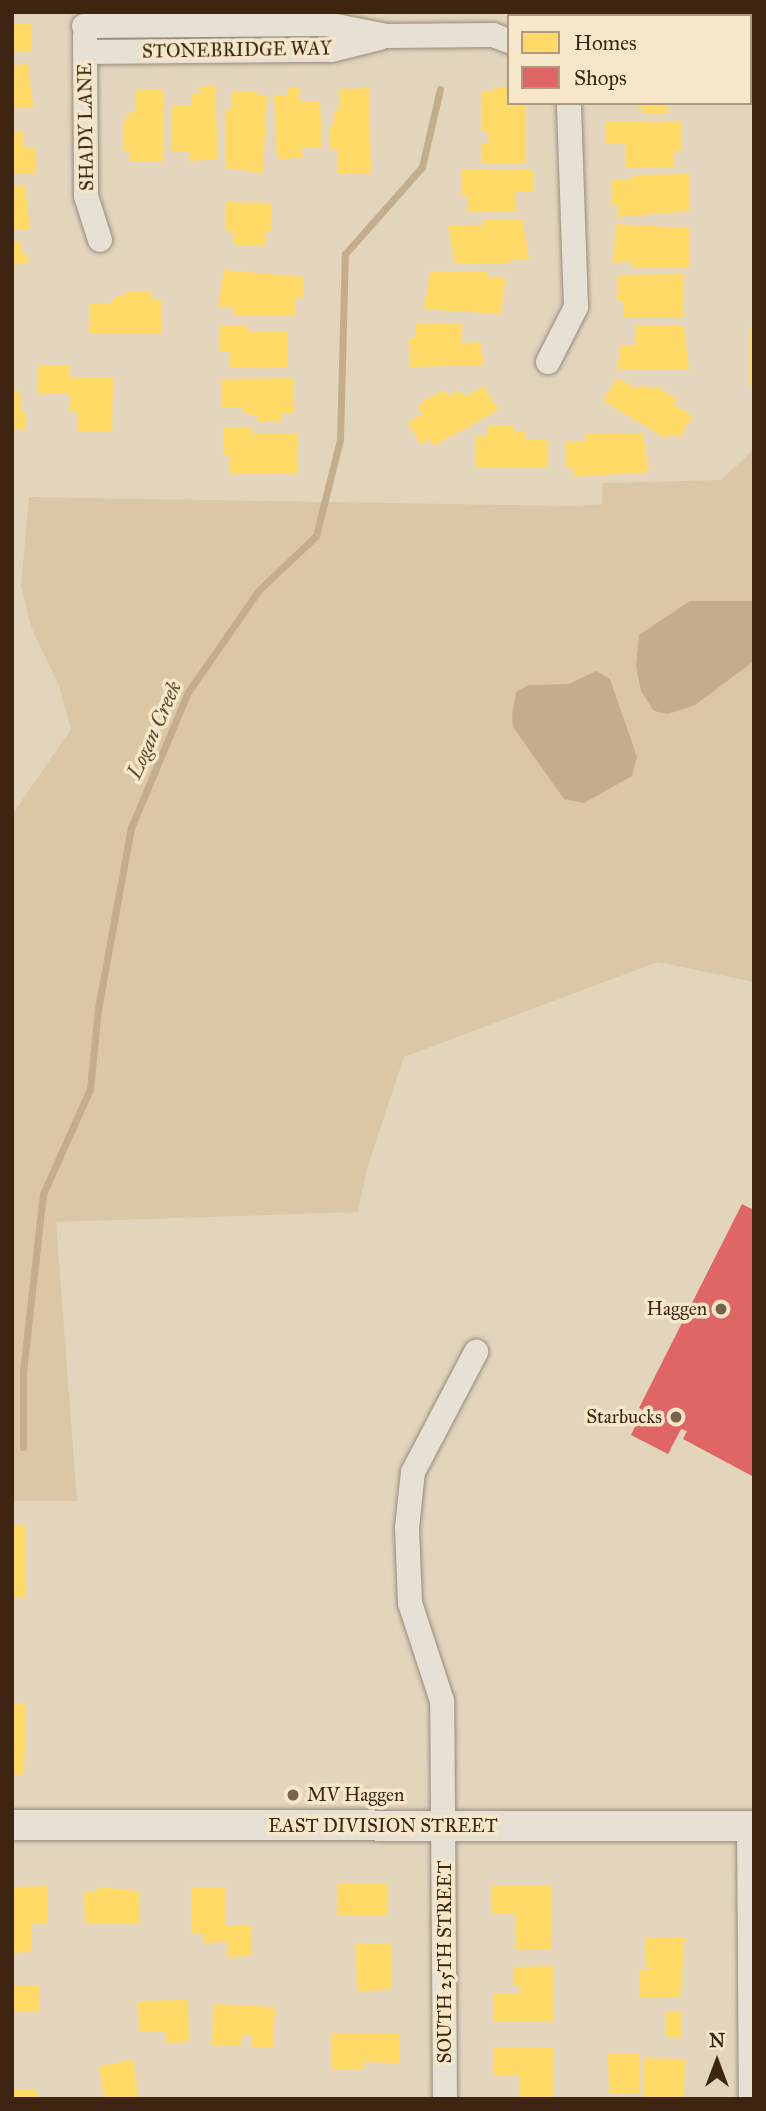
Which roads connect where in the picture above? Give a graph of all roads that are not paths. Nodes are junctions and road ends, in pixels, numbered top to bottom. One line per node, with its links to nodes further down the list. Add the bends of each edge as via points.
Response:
1 (84, 19): 2 (street, STONEBRIDGE WAY, via 326,24); 4 (street, SHADY LANE)
2 (387, 36): 3 (street, STONEBRIDGE WAY, via 492,35); 4 (street, STONEBRIDGE WAY, via 331,50)
3 (507, 40)
4 (85, 52): 6 (street, SHADY LANE, via 86,196)
5 (569, 105): 7 (street, via 576,307)
6 (100, 240)
7 (548, 362)
8 (476, 1352): 10 (street, SOUTH 25TH STREET, via 413,1472 407,1528 410,1602 442,1700)
9 (12, 1825): 10 (street, EAST DIVISION STREET)
10 (444, 1826): 11 (street, EAST DIVISION STREET); 13 (street, SOUTH 25TH STREET)
11 (752, 1826): 12 (street)
12 (752, 1976): 14 (street)
13 (445, 2099)
14 (751, 2099)

